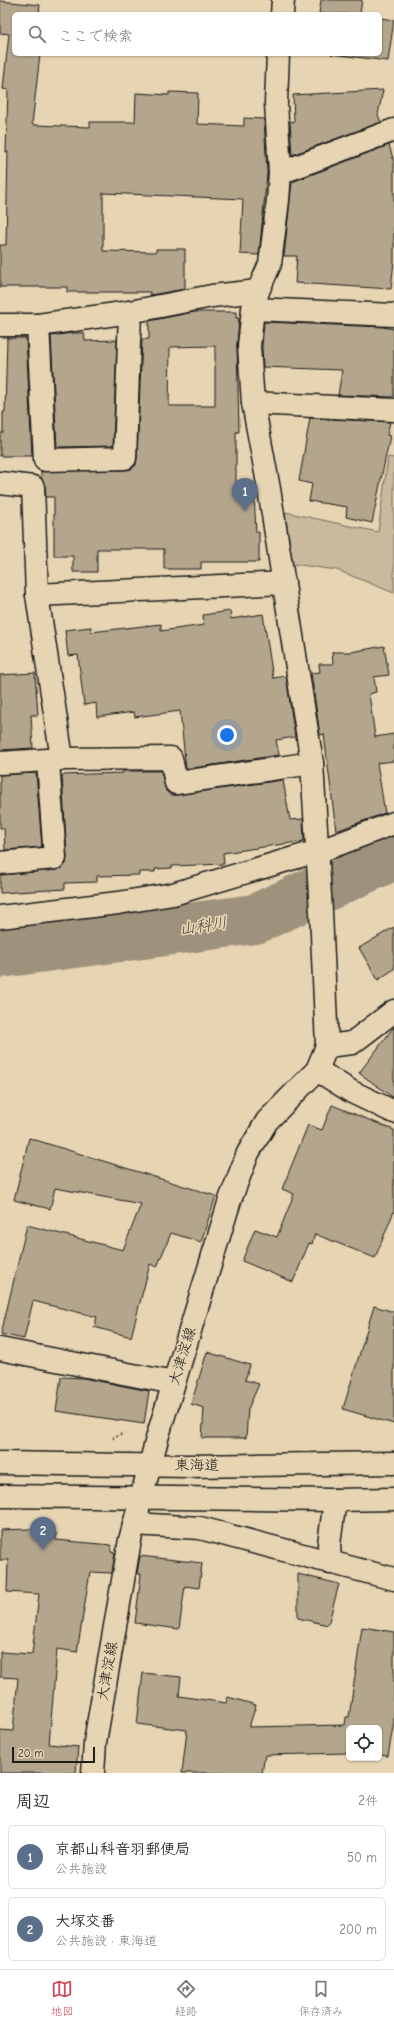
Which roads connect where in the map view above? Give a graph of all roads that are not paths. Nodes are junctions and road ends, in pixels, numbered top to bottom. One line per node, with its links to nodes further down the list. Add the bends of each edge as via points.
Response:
1 (284, 0): 2 (main road)
2 (282, 12)
3 (278, 56): 5 (main road, via 276,103)
4 (394, 130): 5 (main road)
5 (280, 173): 6 (main road, via 270,264)
6 (255, 300): 7 (main road, via 212,296); 8 (main road); 11 (main road, via 249,346)
7 (130, 312): 10 (main road); 10 (main road, via 125,458 45,460)
8 (394, 315)
9 (0, 325): 10 (main road)
10 (38, 325)
11 (253, 403): 12 (main road); 14 (main road)
12 (394, 410)
13 (0, 483): 15 (main road, via 33,487)
14 (284, 583): 15 (main road); 18 (main road)
15 (37, 595): 16 (main road)
16 (55, 760): 17 (main road); 18 (main road, via 172,758 176,783); 21 (main road, via 55,858)
17 (0, 763)
18 (312, 764): 20 (main road)
19 (394, 823): 20 (main road)
20 (317, 855): 22 (main road, via 173,894); 24 (main road)
21 (0, 863)
22 (0, 917)
23 (394, 1011): 24 (main road, via 352,1043)
24 (327, 1046): 25 (main road, 大津淀線)
25 (317, 1070): 26 (main road, via 352,1092); 28 (main road, 大津淀線, via 267,1121 248,1153 230,1200)
26 (394, 1112)
27 (0, 1349): 28 (main road)
28 (174, 1383): 31 (main road, 大津淀線)
29 (394, 1463): 31 (main road, 東海道)
30 (0, 1464): 31 (main road, 東海道)
31 (151, 1465): 33 (main road, 大津淀線)
32 (0, 1496): 33 (main road)
33 (142, 1497): 35 (main road); 36 (main road, 大津淀線)
34 (394, 1499): 35 (main road)
35 (335, 1500): 37 (main road, via 329,1544)
36 (134, 1524): 37 (main road, via 200,1528); 39 (main road, 大津淀線, via 95,1742)
37 (330, 1562): 38 (main road)
38 (394, 1580)
39 (93, 1773)

